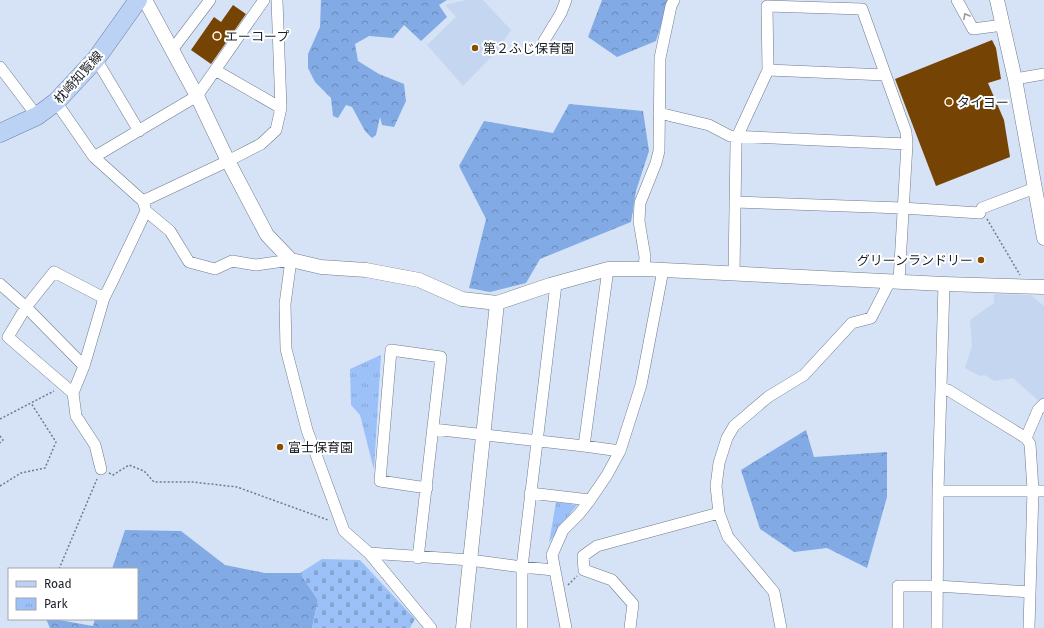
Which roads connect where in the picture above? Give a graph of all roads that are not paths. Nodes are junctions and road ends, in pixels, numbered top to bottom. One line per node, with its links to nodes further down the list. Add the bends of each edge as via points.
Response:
1 (138, 0): 14 (main road, 枕崎知覧線)
2 (145, 0): 13 (street)
3 (210, 0): 13 (street)
4 (264, 0): 16 (street)
5 (277, 0): 23 (street)
6 (566, 0): 12 (street)
7 (674, 0): 24 (street, via 660,58)
8 (957, 0): 11 (street, one-way to 8, via 973,29)
9 (997, 0): 11 (street)
10 (861, 4): 17 (street, via 767,6); 19 (street)
11 (1003, 25): 20 (street)
12 (544, 42)
13 (172, 50): 21 (street)
14 (96, 59): 22 (main road, 枕崎知覧線); 26 (street)
15 (0, 67): 25 (street)
16 (215, 70): 21 (street); 23 (street)
17 (768, 70): 19 (street); 28 (street)
18 (1044, 74): 20 (street)
19 (885, 75): 29 (street, via 906,132)
20 (1015, 78): 32 (street)
21 (197, 96): 26 (street); 31 (street)
22 (56, 102): 25 (main road, 枕崎知覧線); 30 (street)
23 (281, 108): 31 (street, via 276,130 261,144)
24 (659, 113): 28 (street, via 709,125); 39 (street, via 659,151 640,203 639,221 645,257)
25 (37, 116): 27 (main road, 枕崎知覧線)
26 (139, 131): 30 (street)
27 (0, 133)
28 (737, 137): 29 (street); 33 (street)
29 (907, 144): 35 (street)
30 (94, 157): 34 (street)
31 (228, 161): 34 (street); 37 (street, via 267,235)
32 (1038, 190): 35 (street, via 982,208 980,214); 36 (street)
33 (735, 202): 35 (street); 41 (street)
34 (145, 206): 37 (street, via 170,231 189,262 215,269 232,261 256,265); 47 (street)
35 (902, 208): 42 (street)
36 (1044, 238)
37 (291, 260): 48 (street, via 321,267 366,270 419,280 462,299); 67 (street, via 285,304 286,349 308,430 344,531)
38 (608, 268): 39 (street); 44 (street); 58 (street)
39 (644, 269): 40 (street)
40 (664, 270): 41 (street); 59 (street, via 641,385)
41 (734, 273): 42 (street)
42 (894, 281): 45 (street); 66 (street, via 871,318 852,323 804,375 768,397 734,426 719,463 716,486)
43 (0, 284): 49 (street)
44 (556, 284): 48 (street); 57 (street)
45 (944, 284): 46 (street); 51 (street)
46 (1044, 287)
47 (104, 298): 49 (street, via 54,272); 50 (street)
48 (497, 303): 55 (street)
49 (26, 307): 50 (street); 52 (street, via 8,337)
50 (84, 366): 52 (street)
51 (941, 388): 56 (street); 63 (street)
52 (69, 389): 60 (street, via 76,416 95,445)
53 (1044, 404): 56 (street, via 1038,410)
54 (434, 429): 55 (street); 61 (street); 61 (street, via 441,357 390,350 380,481)
55 (483, 435): 57 (street); 69 (street)
56 (1026, 438): 62 (street, via 1030,444)
57 (537, 440): 58 (street); 64 (street)
58 (584, 446): 59 (street)
59 (620, 451): 65 (street)
60 (101, 469)
61 (427, 488): 68 (street)
62 (1038, 490): 63 (street); 73 (street)
63 (938, 491): 72 (street)
64 (530, 493): 65 (street); 70 (street)
65 (590, 500): 71 (street, via 563,530 552,555)
66 (719, 513): 78 (street, via 597,546 584,556 584,570 612,580 633,604); 79 (street, via 728,537 774,592)
67 (369, 553): 68 (street); 74 (street)
68 (418, 558): 69 (street)
69 (470, 560): 70 (street); 75 (street)
70 (522, 567): 71 (street); 76 (street)
71 (554, 570): 77 (street)
72 (936, 586): 73 (street); 80 (street, via 898,586); 81 (street)
73 (1030, 592): 82 (street)
74 (431, 628)
75 (463, 628)
76 (522, 628)
77 (566, 628)
78 (630, 628)
79 (781, 628)
80 (898, 628)
81 (936, 628)
82 (1028, 628)

